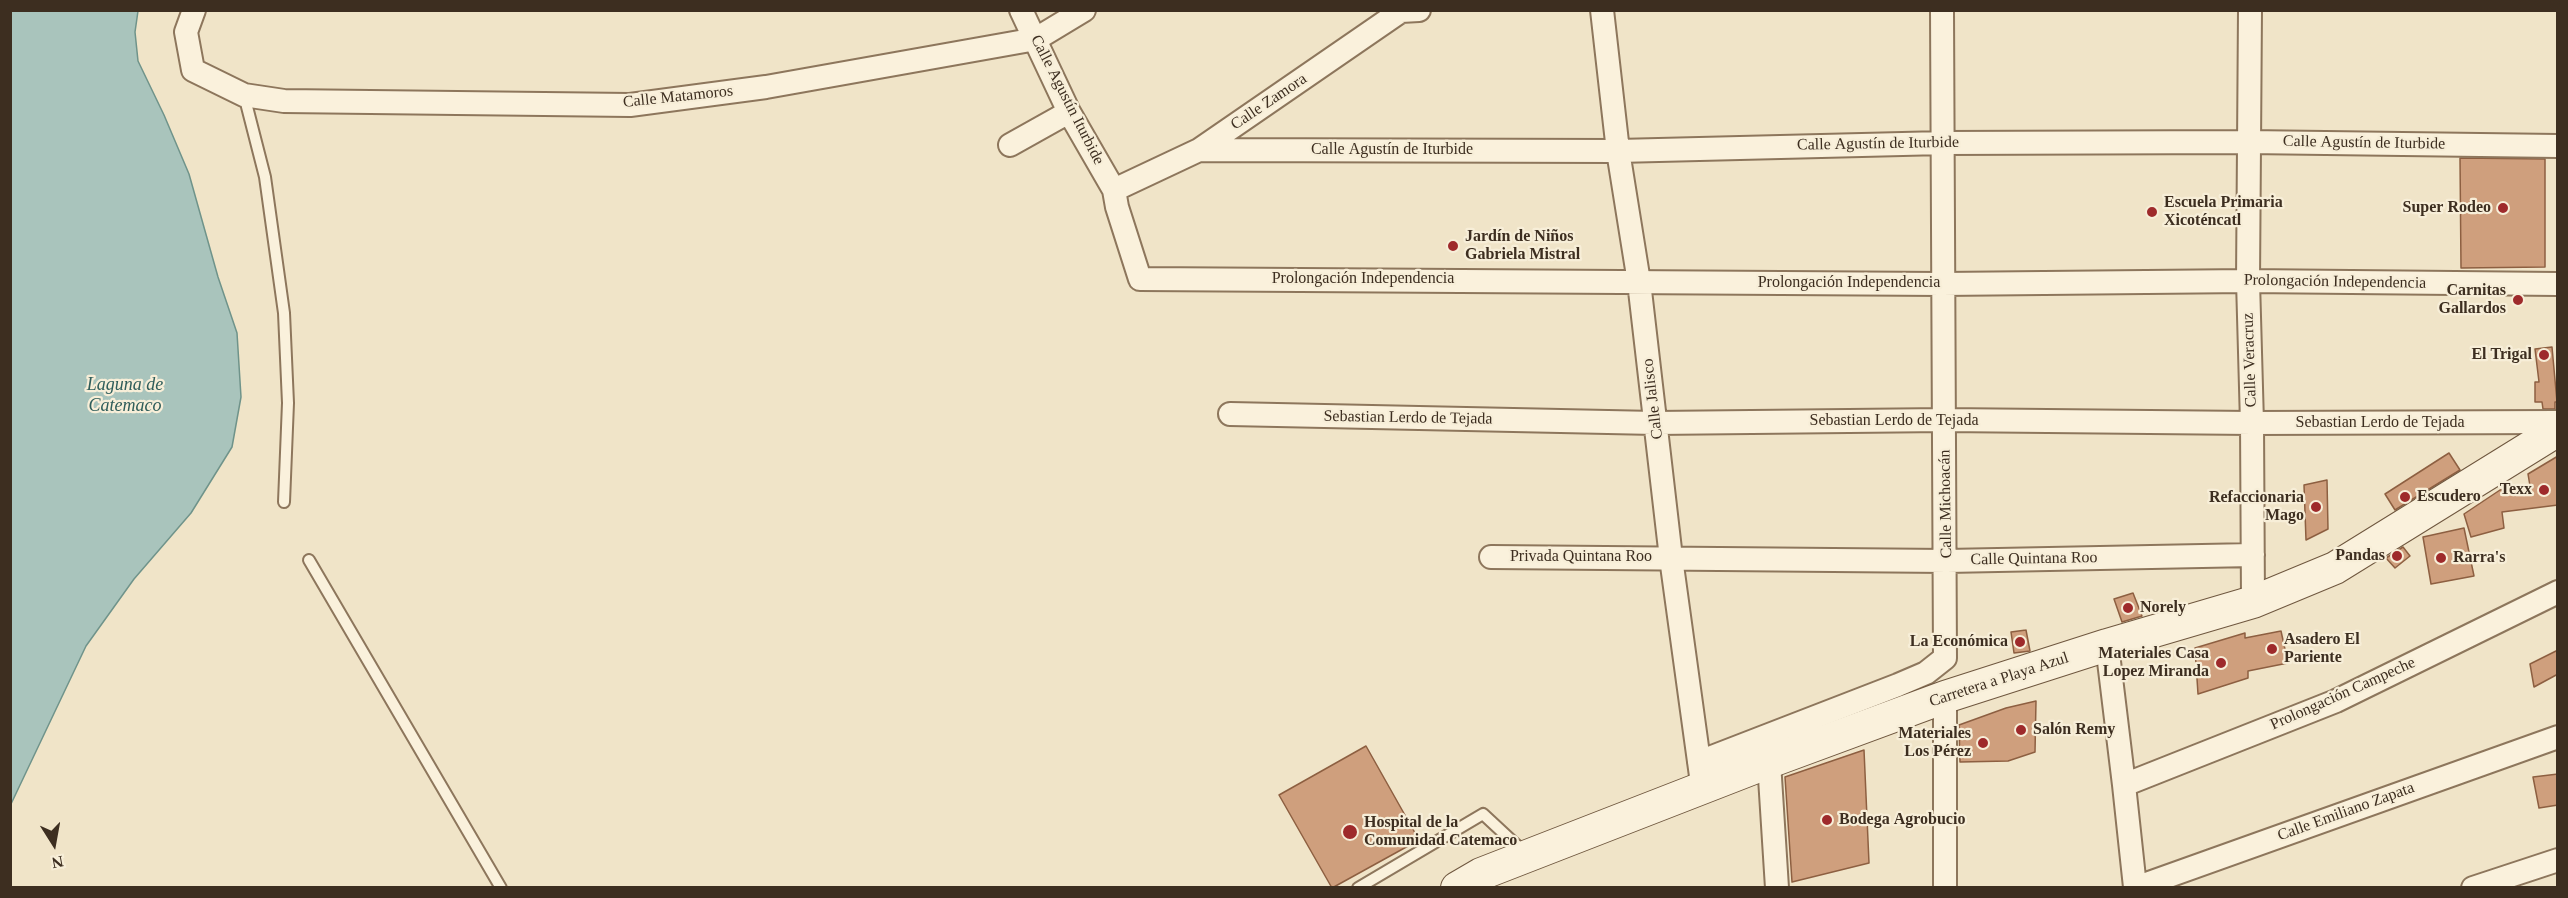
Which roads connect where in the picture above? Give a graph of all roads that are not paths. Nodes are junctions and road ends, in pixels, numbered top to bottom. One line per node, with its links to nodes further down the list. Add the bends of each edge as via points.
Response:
1 (194, 10): 9 (street, Calle Matamoros, via 186,32 193,70)
2 (1021, 10): 8 (street, Calle Agustín Iturbide)
3 (1084, 10): 8 (street, Calle Matamoros)
4 (1419, 10): 15 (street, Calle Zamora, via 1401,11)
5 (1602, 10): 16 (street, Calle Jalisco)
6 (1942, 10): 11 (street, Calle Michoacán)
7 (2250, 10): 12 (street, Calle Veracruz)
8 (1036, 39): 9 (street, Calle Matamoros, via 766,87 630,105 285,101); 10 (street, Calle Agustín Iturbide)
9 (244, 95): 29 (lane, via 265,177 284,313 288,403)
10 (1070, 112): 13 (street); 17 (street, Calle Agustín Iturbide)
11 (1943, 142): 12 (street, Calle Agustín de Iturbide); 16 (street, Calle Agustín de Iturbide); 21 (street, Calle Michoacán)
12 (2248, 142): 14 (street, Calle Agustín de Iturbide); 19 (street, Calle Veracruz)
13 (1010, 145)
14 (2558, 146)
15 (1199, 150): 16 (street, Calle Agustín de Iturbide); 17 (street, Calle Zamora)
16 (1618, 151): 20 (street, Calle Jalisco)
17 (1114, 190): 18 (street, Calle Agustín Iturbide)
18 (1140, 279): 20 (street, Prolongación Independencia)
19 (2248, 280): 21 (street, Prolongación Independencia); 22 (street, Prolongación Independencia); 27 (street, Calle Veracruz)
20 (1639, 282): 21 (street, Prolongación Independencia); 26 (street, Calle Jalisco)
21 (1942, 284): 24 (street, Calle Michoacán)
22 (2558, 284)
23 (1230, 414): 26 (street, Sebastian Lerdo de Tejada)
24 (1945, 420): 26 (street, Sebastian Lerdo de Tejada); 27 (street, Sebastian Lerdo de Tejada); 34 (street, Calle Michoacán)
25 (2558, 422): 27 (street, Sebastian Lerdo de Tejada)
26 (1655, 423): 32 (street, Calle Jalisco)
27 (2252, 423): 30 (street, Calle Veracruz)
28 (2558, 430): 36 (main road, Carretera a Playa Azul, via 2335,568)
29 (284, 502)
30 (2253, 555): 34 (street, Calle Quintana Roo); 36 (street, Calle Veracruz)
31 (1491, 557): 32 (street, Privada Quintana Roo)
32 (1671, 558): 34 (street, Calle Quintana Roo); 41 (street, Calle Jalisco)
33 (309, 560): 46 (lane)
34 (1947, 561): 41 (street, Calle Michoacán, via 1946,658 1898,685)
35 (2558, 592): 42 (street, Prolongación Campeche, via 2336,701)
36 (2253, 602): 37 (main road, Carretera a Playa Azul)
37 (2107, 645): 38 (main road, Carretera a Playa Azul); 42 (street)
38 (1945, 697): 40 (main road, Carretera a Playa Azul); 49 (street)
39 (2558, 737): 50 (street, Calle Emiliano Zapata)
40 (1768, 762): 41 (main road, Carretera a Playa Azul); 48 (street)
41 (1701, 775): 43 (main road, Carretera a Playa Azul)
42 (2124, 785): 50 (street)
43 (1528, 856): 45 (main road, Carretera a Playa Azul); 47 (lane, via 1483,814)
44 (2558, 860): 51 (street)
45 (1473, 883)
46 (501, 888)
47 (1358, 888)
48 (1777, 888)
49 (1945, 888)
50 (2135, 888)
51 (2473, 888)

